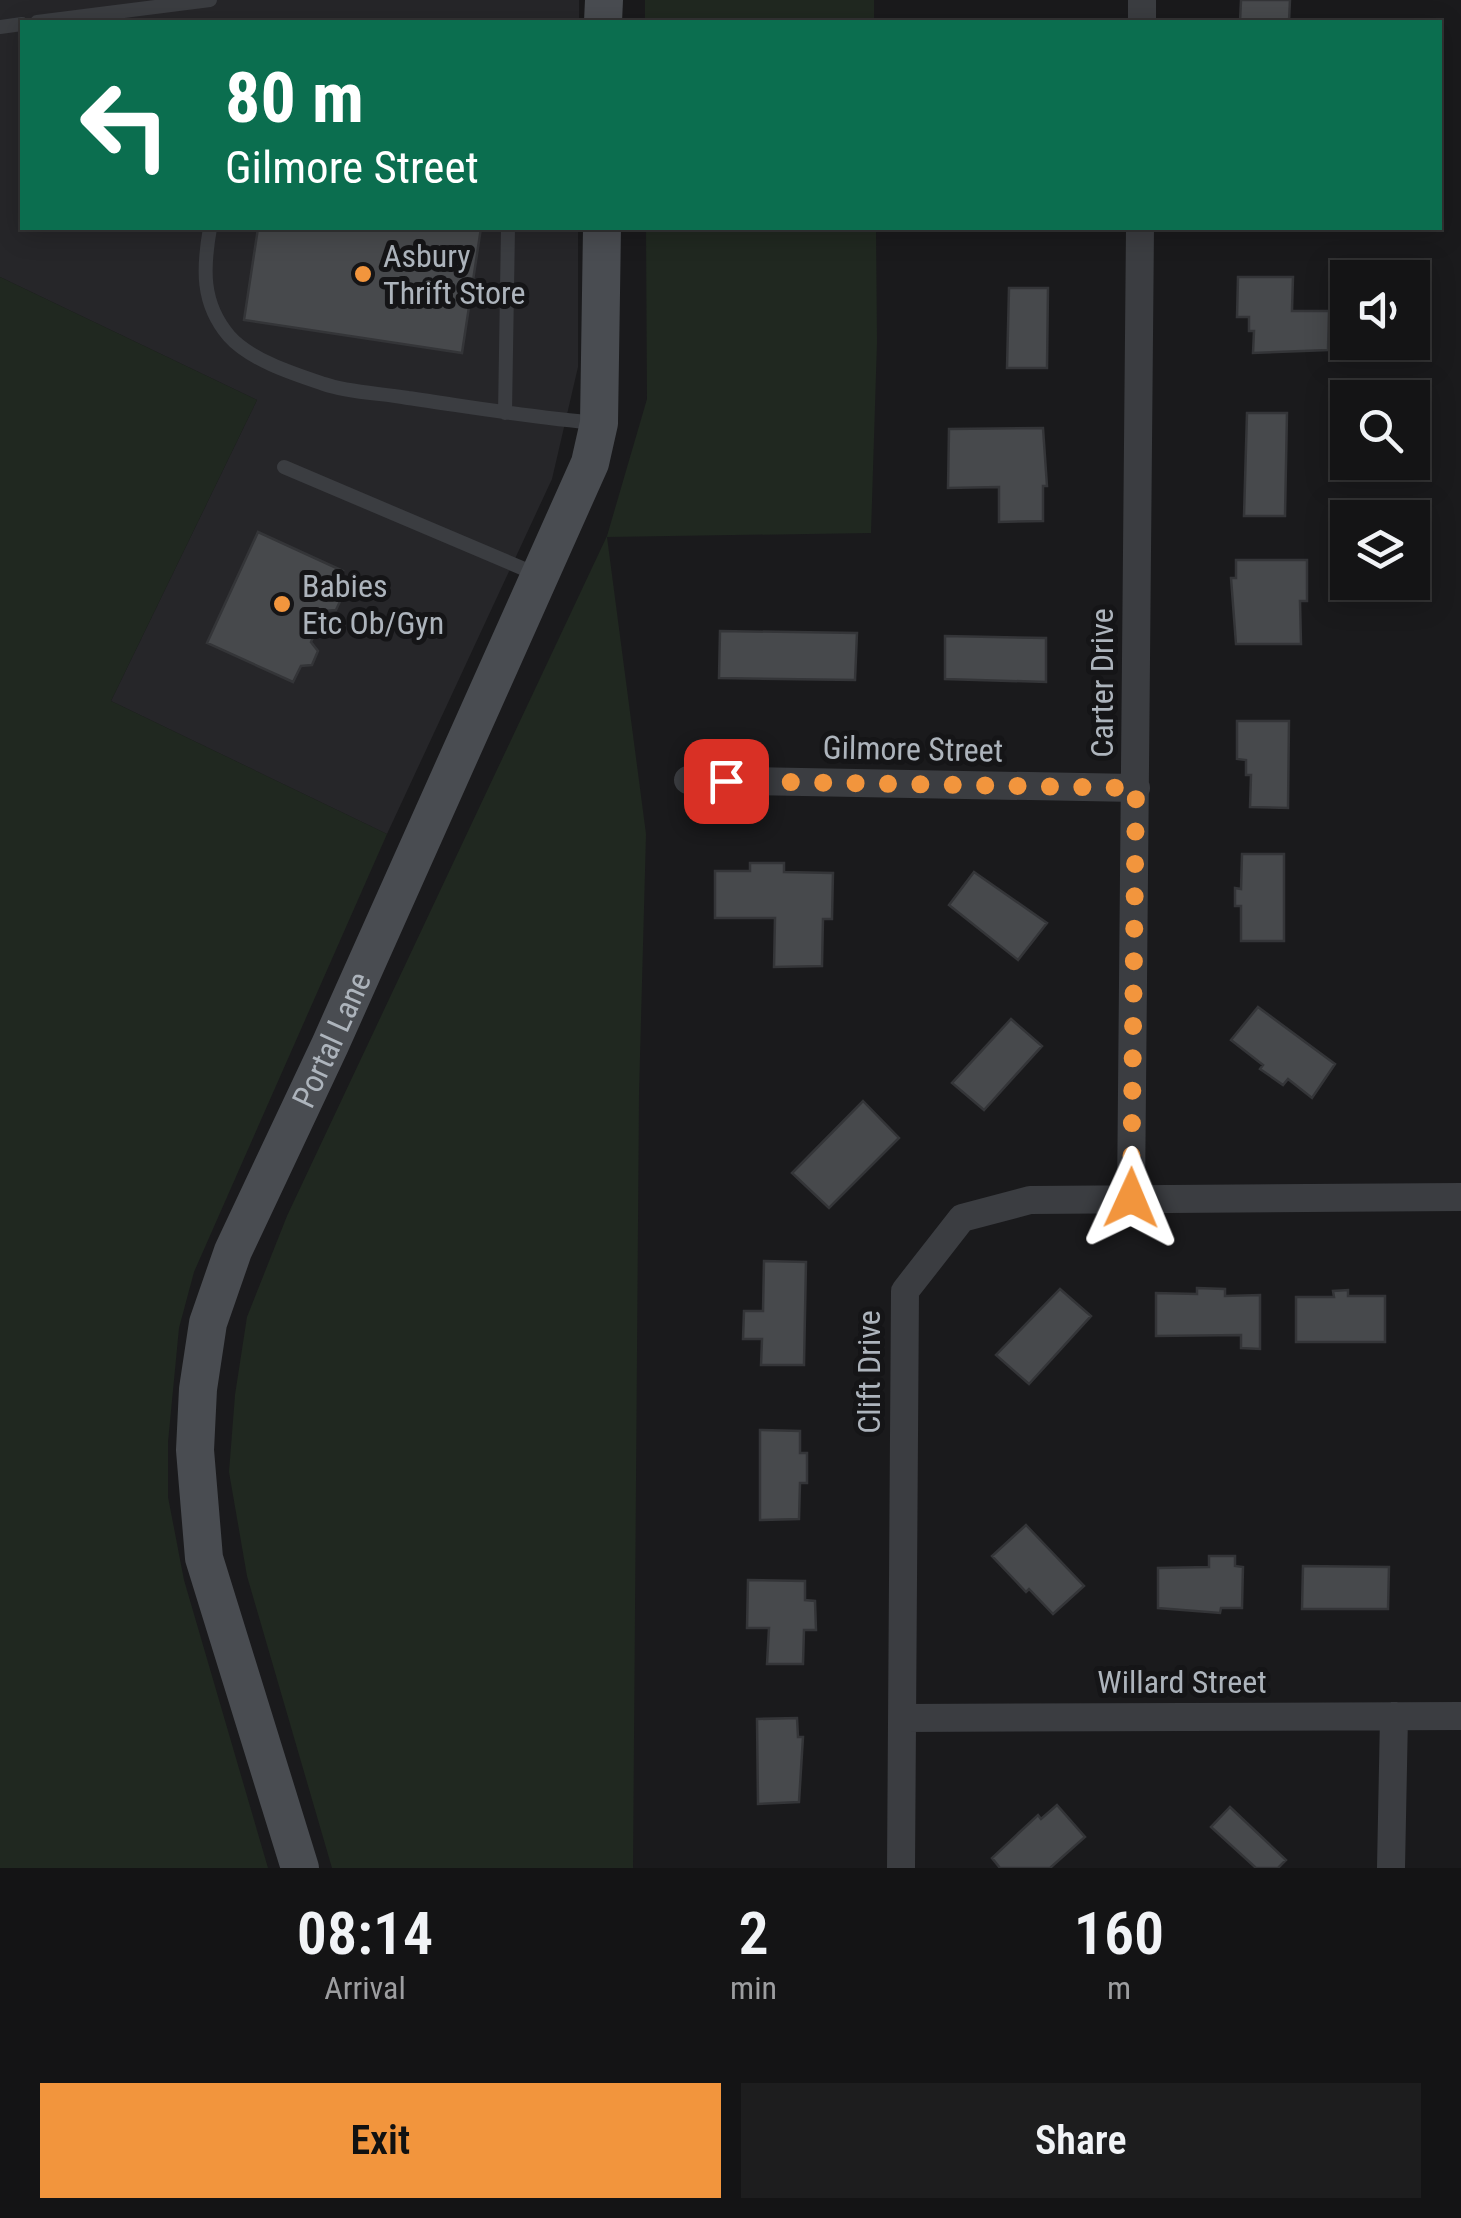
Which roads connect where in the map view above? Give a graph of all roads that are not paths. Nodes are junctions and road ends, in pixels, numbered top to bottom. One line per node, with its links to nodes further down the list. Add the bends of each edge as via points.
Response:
1 (210, 0): 2 (lane)
2 (53, 20)
3 (210, 230): 7 (lane, via 206,290 230,338 250,353 327,385)
4 (508, 230): 7 (lane)
5 (602, 230): 8 (street, Portal Lane)
6 (1140, 230): 12 (street, Carter Drive)
7 (505, 413): 8 (lane)
8 (599, 422): 10 (street, Portal Lane, via 590,463)
9 (284, 467): 10 (lane)
10 (542, 576): 18 (street, Portal Lane, via 234,1251 208,1322 195,1450 204,1558)
11 (688, 780): 12 (street, Gilmore Street)
12 (1136, 788): 14 (street, Carter Drive)
13 (1461, 1197): 14 (street, Clift Drive)
14 (1131, 1198): 17 (street, Clift Drive, via 1030,1200 962,1218 905,1291)
15 (1394, 1716): 16 (street, Willard Street); 17 (street, Willard Street); 20 (street)
16 (1461, 1716)
17 (903, 1718): 19 (street, Clift Drive)
18 (300, 1868)
19 (901, 1868)
20 (1391, 1868)

